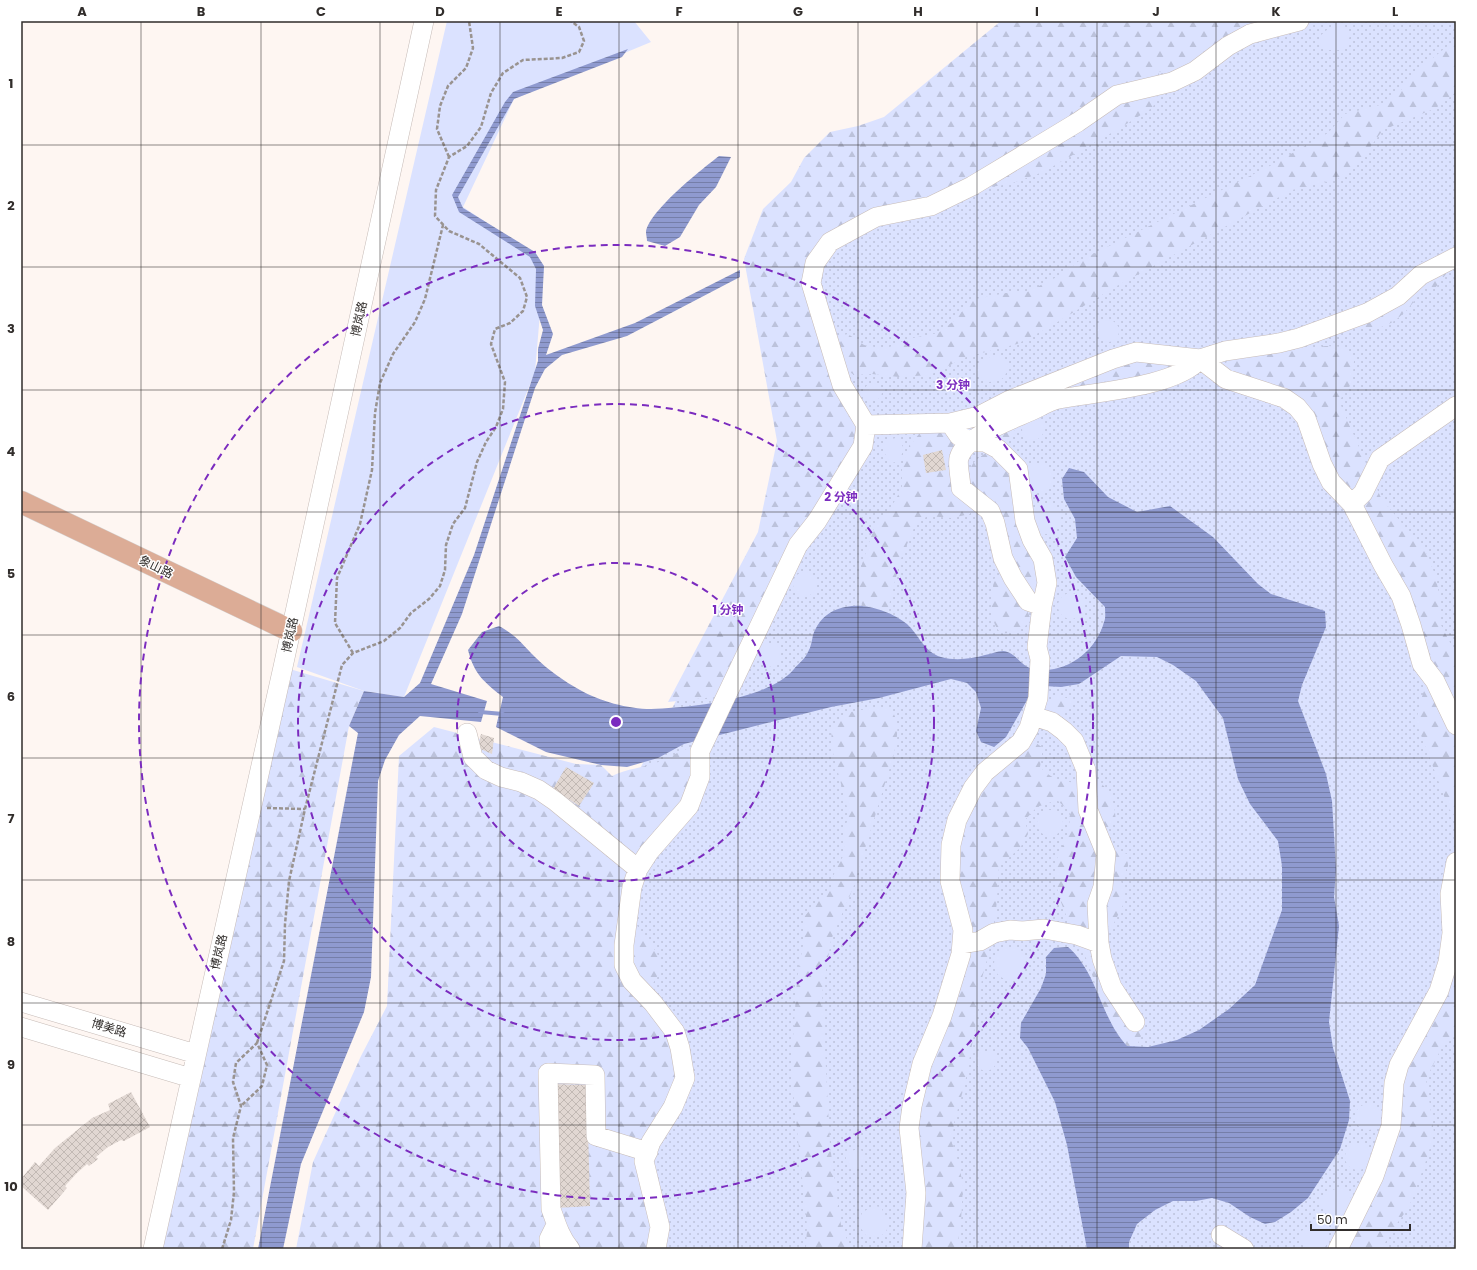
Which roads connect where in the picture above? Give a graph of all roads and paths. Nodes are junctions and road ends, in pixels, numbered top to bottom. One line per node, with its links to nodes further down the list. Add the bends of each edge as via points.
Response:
1 (424, 21): 16 (street, 博岚路)
2 (469, 21): 5 (path, via 473,48 466,68 448,86 440,106 437,129)
3 (571, 21): 5 (path, via 579,27 584,40 580,52 562,58 523,60 503,73 491,93 481,127 467,146)
4 (1298, 21): 11 (street, via 1250,34 1228,46 1195,71 1172,82 1117,95 1078,122 972,186 931,206 876,217 830,242 815,263 811,283 842,385)
5 (449, 157): 6 (path, via 436,190 436,216)
6 (443, 225): 17 (path, via 425,299 415,322 393,354 380,383 375,413 372,470 360,524 337,578 335,623); 17 (path, via 449,231 480,244 502,262 520,278 527,297 523,311 510,323 494,329 491,344 504,382 504,409 477,462 464,508 453,524 446,545 445,570 440,586 384,641)
7 (1456, 257): 8 (street, via 1422,275 1398,296 1350,320 1279,344 1225,351)
8 (1200, 359): 10 (street, via 1136,352 1010,400 979,416); 12 (street, via 1194,367 1126,389 1057,399 993,428); 14 (street, via 1226,379 1284,398 1297,407 1306,418 1331,482)
9 (1456, 406): 14 (street, via 1380,459 1363,493)
10 (950, 423): 11 (street); 12 (street, via 959,436)
11 (866, 425): 24 (street, via 863,446 817,521 798,545 700,751 700,777 689,806 649,852)
12 (972, 442): 15 (street, via 985,442 998,449 1018,469 1025,521 1043,559 1047,583); 15 (street, via 964,448 958,459 961,488 990,511 1002,558 1028,601)
13 (21, 502): 16 (main road, 象山路)
14 (1352, 504): 19 (street, via 1382,565 1401,596 1422,664 1435,682)
15 (1042, 606): 18 (street, via 1037,647 1040,659)
16 (291, 631): 21 (street, 博岚路)
17 (353, 653): 22 (path, via 342,665)
18 (1035, 707): 25 (street, via 1021,742 985,772 957,820 951,845 950,881 963,930); 26 (street, via 1074,741 1086,770 1088,810 1106,854 1103,887 1097,904)
19 (1456, 725)
20 (467, 733): 24 (street, via 473,757 486,770 539,790 555,800)
21 (252, 808): 22 (path); 31 (street, 博岚路)
22 (305, 809): 30 (path, via 289,880 284,961)
23 (1456, 862): 44 (street, via 1450,894 1452,933 1448,962 1439,991 1399,1065 1394,1083 1391,1126 1374,1176)
24 (638, 869): 34 (street, via 632,887 624,945 624,965 632,981 675,1032 685,1078 673,1107)
25 (962, 944): 26 (street, via 980,941 994,933 1010,930 1044,929 1077,935); 42 (street, via 951,987 922,1064 912,1106 909,1128 916,1193)
26 (1099, 944): 28 (street, via 1112,987)
27 (21, 1002): 31 (street, 博美路)
28 (1135, 1022)
29 (21, 1027): 32 (street, 博美路)
30 (257, 1043): 33 (path, via 236,1063 232,1082); 33 (path, via 267,1065 262,1086)
31 (196, 1054): 32 (street, 博岚路)
32 (191, 1078): 37 (street, 博岚路)
33 (241, 1106): 38 (path, via 233,1138 234,1192 231,1220)
34 (648, 1152): 35 (street, via 596,1136 594,1075 548,1073 551,1209); 41 (street, via 644,1161 660,1227)
35 (556, 1225): 39 (street, via 549,1239); 40 (street)
36 (1221, 1235): 43 (street)
37 (153, 1249)
38 (222, 1249)
39 (550, 1249)
40 (570, 1249)
41 (656, 1249)
42 (912, 1249)
43 (1244, 1249)
44 (1338, 1249)

